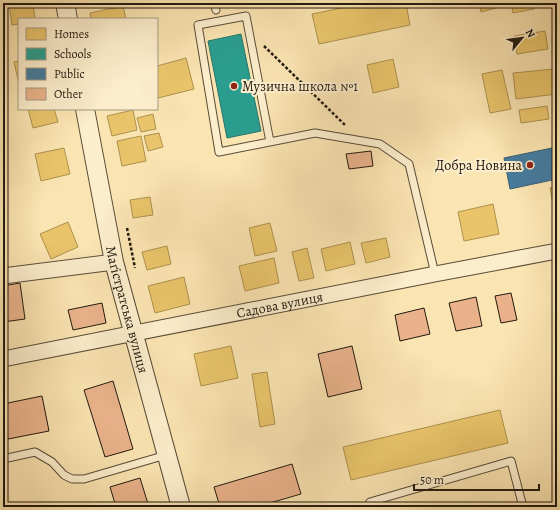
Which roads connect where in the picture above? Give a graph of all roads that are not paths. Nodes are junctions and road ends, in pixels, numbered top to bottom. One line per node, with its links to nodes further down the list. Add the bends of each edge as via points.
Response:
1 (65, 3): 2 (street)
2 (68, 18)
3 (85, 110): 6 (street, Маґістратська вулиця)
4 (270, 142): 4 (lane, via 219,152 198,25 246,16); 7 (lane, via 315,133 380,144 409,164)
5 (557, 251): 7 (street, Садова вулиця)
6 (114, 262): 8 (street); 9 (street, Маґістратська вулиця)
7 (435, 274): 9 (street, Садова вулиця)
8 (3, 276)
9 (133, 334): 10 (street, Садова вулиця); 11 (street, Маґістратська вулиця)
10 (3, 359)
11 (166, 455): 12 (lane, via 84,479 72,479 64,475 52,462 35,452); 13 (street, Маґістратська вулиця)
12 (3, 458)
13 (181, 507)
14 (367, 507): 15 (lane, via 370,502 511,461)
15 (522, 507)

